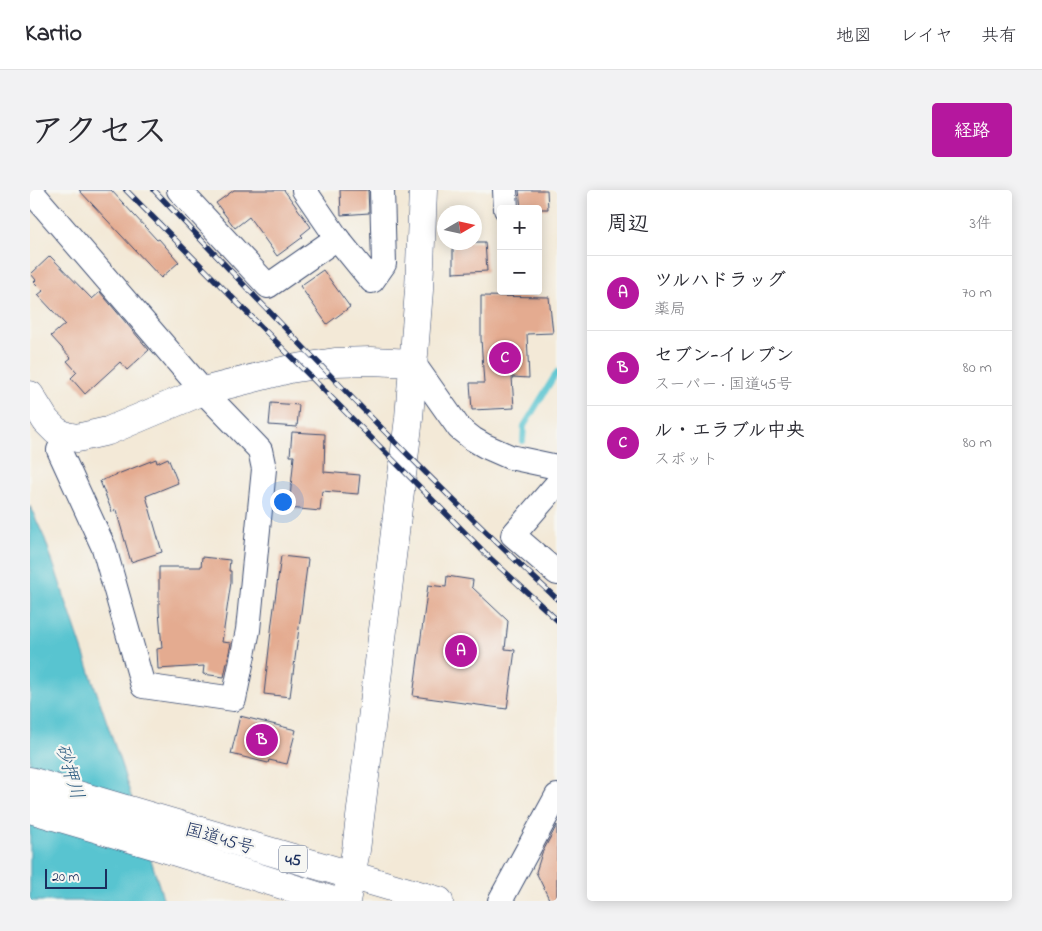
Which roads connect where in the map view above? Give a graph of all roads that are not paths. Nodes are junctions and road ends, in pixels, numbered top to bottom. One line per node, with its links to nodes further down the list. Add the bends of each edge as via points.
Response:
1 (179, 190): 8 (street, via 268,286)
2 (304, 190): 8 (street)
3 (382, 190): 8 (street, via 384,264 372,281)
4 (423, 190): 9 (main road)
5 (505, 190): 7 (street)
6 (31, 191): 10 (street)
7 (506, 205)
8 (337, 238)
9 (413, 362): 10 (main road, via 335,362 290,369); 13 (street, via 459,428 485,446); 19 (main road, via 400,502)
10 (203, 391): 12 (main road, via 108,431 77,438); 12 (street, via 260,450 264,469 248,630 234,699 143,686 104,548 59,450)
11 (30, 395): 12 (main road, via 46,421)
12 (66, 436)
13 (548, 465)
14 (557, 484): 15 (street, via 514,535)
15 (557, 573)
16 (30, 782): 19 (main road, 国道45号 / 45)
17 (557, 797): 23 (street)
18 (30, 809): 20 (main road, 国道45号 / 45)
19 (352, 875): 21 (main road); 22 (main road, 国道45号 / 45)
20 (334, 901)
21 (346, 901)
22 (439, 901)
23 (500, 901)

